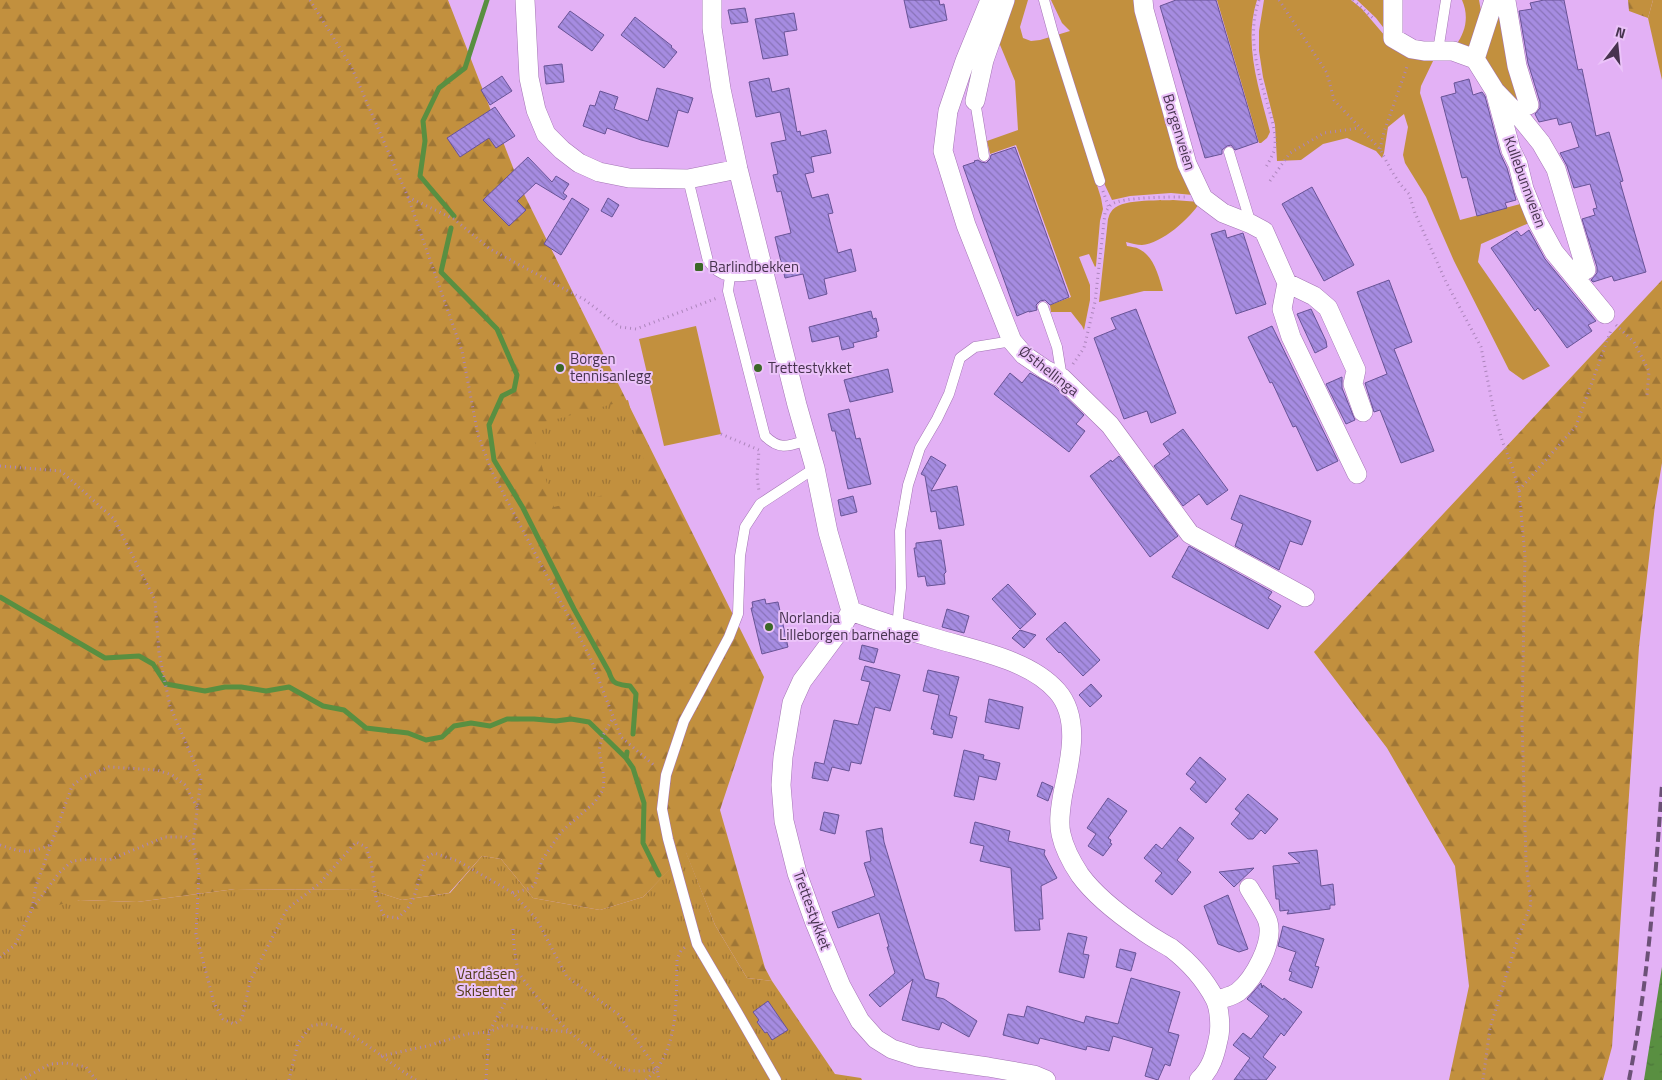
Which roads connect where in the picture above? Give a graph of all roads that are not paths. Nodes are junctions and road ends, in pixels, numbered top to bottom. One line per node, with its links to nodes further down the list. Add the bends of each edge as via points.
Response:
1 (525, 0): 19 (street, via 529,78 536,110 546,134 573,158 599,172 629,178)
2 (712, 0): 18 (street, via 712,28 721,89)
3 (990, 0): 30 (street, Østhellinga, via 948,111 943,151 966,225)
4 (1005, 0): 14 (street, via 984,60)
5 (1044, 0): 20 (lane)
6 (1143, 0): 23 (street, Borgenveien, via 1187,164 1203,198 1223,213)
7 (1393, 0): 11 (street, via 1393,38 1412,49)
8 (1446, 0): 11 (lane)
9 (1494, 0): 12 (street)
10 (1504, 0): 15 (street, via 1517,66)
11 (1438, 51): 12 (street, via 1453,51)
12 (1475, 59): 13 (street, Kullebunnveien)
13 (1495, 91): 21 (street, Kullebunnveien, via 1541,143 1556,170); 22 (street, Kullebunnveien, via 1511,150)
14 (975, 101): 17 (lane)
15 (1529, 105)
16 (1228, 152): 23 (lane)
17 (984, 156)
18 (738, 169): 19 (street); 25 (street)
19 (688, 179): 26 (lane, via 708,261 714,270)
20 (1100, 181)
21 (1568, 212): 22 (street, via 1559,223 1550,225); 24 (street, Kullebunnveien)
22 (1537, 221): 29 (street, Kullebunnveien, via 1554,252)
23 (1252, 224): 27 (street, Borgenveien, via 1264,231)
24 (1586, 270)
25 (764, 273): 26 (lane); 33 (street)
26 (730, 276): 33 (lane, via 728,291 765,436 783,446)
27 (1287, 283): 32 (street, via 1314,296 1328,308 1356,370 1352,384); 35 (street, via 1282,309 1291,337)
28 (1043, 307): 31 (lane)
29 (1605, 314)
30 (1012, 341): 31 (street, Østhellinga, via 1024,355); 38 (lane, via 975,347 960,358 949,394 920,448 908,485 900,531 901,588)
31 (1062, 378): 36 (street, Østhellinga, via 1110,425 1190,534)
32 (1363, 412)
33 (807, 440): 34 (street)
34 (815, 468): 37 (street, via 828,532); 41 (lane, via 760,504 745,527 740,556 738,614 730,637 684,721 666,775 662,809 697,944)
35 (1357, 474)
36 (1305, 597)
37 (851, 611): 38 (street); 42 (street, Trettestykket, via 802,681 792,703 783,756 784,821 797,873 826,950 860,1021 876,1039 892,1049 917,1057 988,1067)
38 (897, 627): 40 (street, via 1012,662 1040,675 1057,690 1066,702 1071,720 1071,753 1060,809 1060,833 1069,855 1081,876 1100,897 1141,930 1172,949 1197,972)
39 (1249, 888): 40 (street, via 1268,923 1268,940 1252,977 1237,993)
40 (1216, 1001): 43 (street, via 1220,1030 1215,1055 1206,1074)
41 (776, 1080)
42 (1046, 1080)
43 (1199, 1080)

